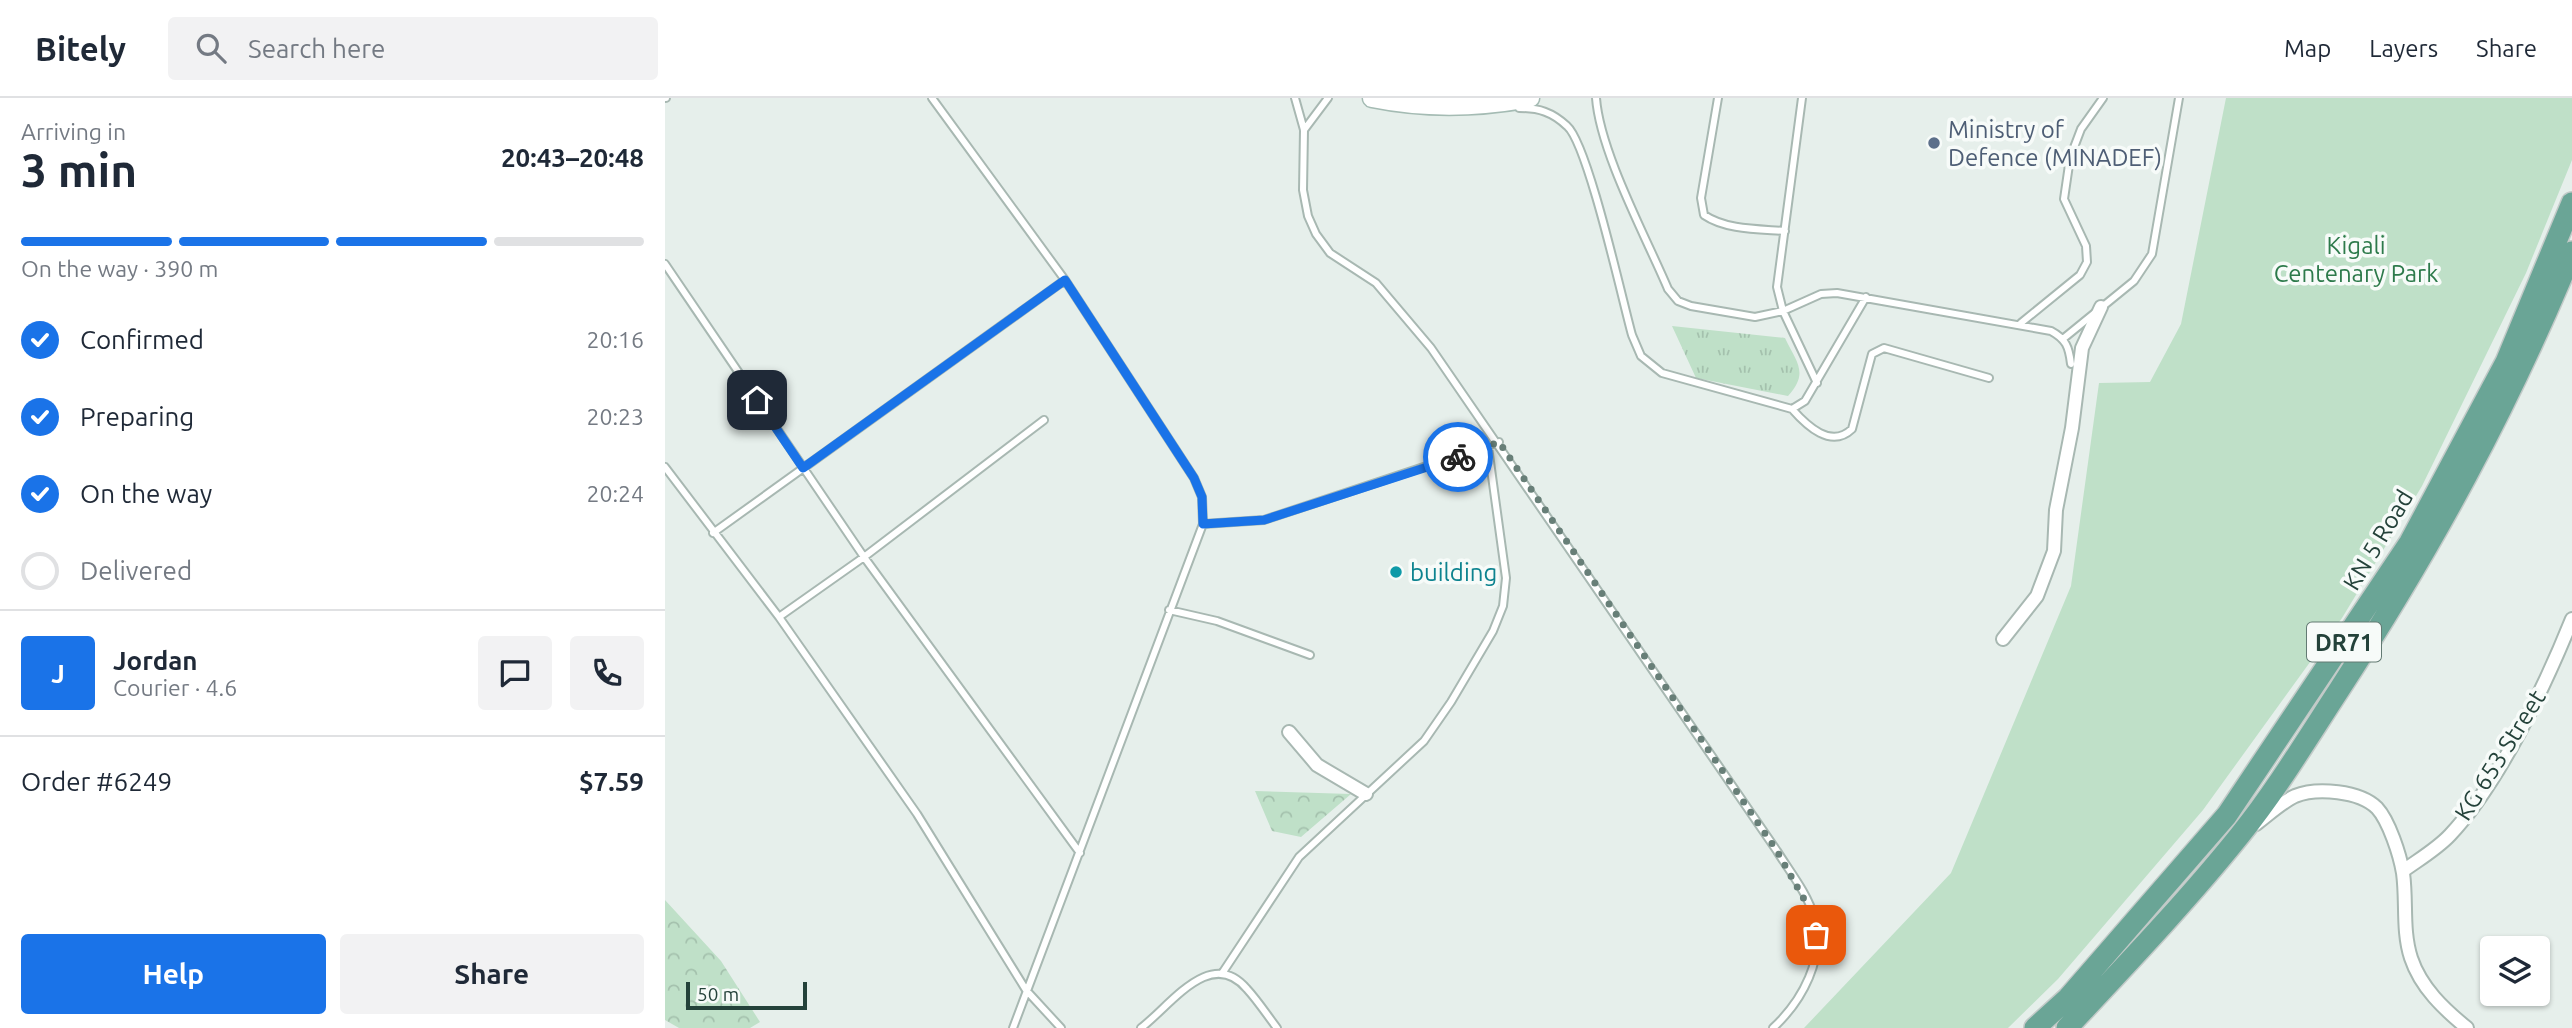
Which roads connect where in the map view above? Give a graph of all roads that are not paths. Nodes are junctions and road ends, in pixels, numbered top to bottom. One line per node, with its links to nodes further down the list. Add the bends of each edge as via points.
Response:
1 (932, 98): 17 (lane)
2 (1295, 98): 12 (lane)
3 (1328, 98): 12 (lane)
4 (1372, 98): 11 (main road, via 1412,106)
5 (1530, 98): 11 (main road)
6 (1596, 98): 20 (lane, via 1611,154 1668,289 1678,301 1755,317)
7 (1718, 98): 14 (lane, via 1701,198 1704,215 1744,228)
8 (1802, 98): 14 (lane)
9 (2102, 98): 21 (lane, via 2081,129 2070,158 2064,199 2086,246 2087,262 2070,284)
10 (2179, 98): 19 (lane, via 2152,254 2134,281)
11 (1482, 106): 26 (lane, via 1542,108 1570,127 1586,163 1641,356 1662,373 1681,380)
12 (1304, 130): 28 (lane, via 1303,190 1316,234 1331,253 1376,283 1431,348)
13 (2572, 203): 52 (main road, KN 5 Road / DR71, via 2506,362 2396,564 2227,815 2068,998)
14 (1785, 231): 20 (lane, via 1777,287)
15 (2572, 252): 42 (main road, KN 5 Road / DR71, via 2505,405 2417,568)
16 (665, 264): 31 (lane)
17 (1065, 280): 31 (lane); 32 (lane, via 1194,478 1202,497)
18 (1867, 297): 20 (lane, via 1821,294); 21 (lane); 25 (lane)
19 (2101, 307): 22 (lane); 38 (street, via 2082,348 2056,510 2054,551 2038,596)
20 (1783, 311): 25 (lane)
21 (2021, 323): 22 (lane)
22 (2064, 338): 23 (lane)
23 (2071, 364)
24 (1989, 378): 26 (lane, via 1884,348 1872,354 1852,429 1846,435 1814,431)
25 (1817, 383): 26 (lane)
26 (1793, 409)
27 (1044, 421): 34 (lane)
28 (1499, 442): 29 (lane); 51 (lane, via 1777,851 1814,917 1816,935 1808,983)
29 (1488, 447): 32 (lane, via 1264,520); 41 (lane, via 1506,578 1503,606 1465,680 1424,741)
30 (665, 467): 33 (lane)
31 (803, 468): 33 (lane); 34 (lane)
32 (1203, 524): 35 (lane)
33 (713, 533): 36 (lane)
34 (865, 557): 36 (lane); 43 (lane)
35 (1169, 610): 39 (lane, via 1217,621); 43 (lane)
36 (779, 617): 46 (lane, via 917,814)
37 (2572, 619): 44 (street, KG 653 Street, via 2550,673 2481,794 2449,836)
38 (2003, 639)
39 (1310, 655)
40 (1289, 732): 41 (street, via 1317,765)
41 (1366, 794): 45 (lane, via 1299,857)
42 (2240, 835): 44 (street, via 2296,796 2331,792 2363,799 2378,809); 53 (main road, KN 5 Road / DR71)
43 (1080, 853): 46 (lane)
44 (2403, 872): 54 (street, via 2404,930 2411,958 2421,981)
45 (1223, 972): 49 (lane, via 1199,977); 50 (lane, via 1247,988)
46 (1026, 990): 47 (lane); 48 (lane)
47 (1013, 1028)
48 (1062, 1028)
49 (1141, 1028)
50 (1277, 1028)
51 (1773, 1028)
52 (2035, 1028)
53 (2067, 1028)
54 (2467, 1028)

